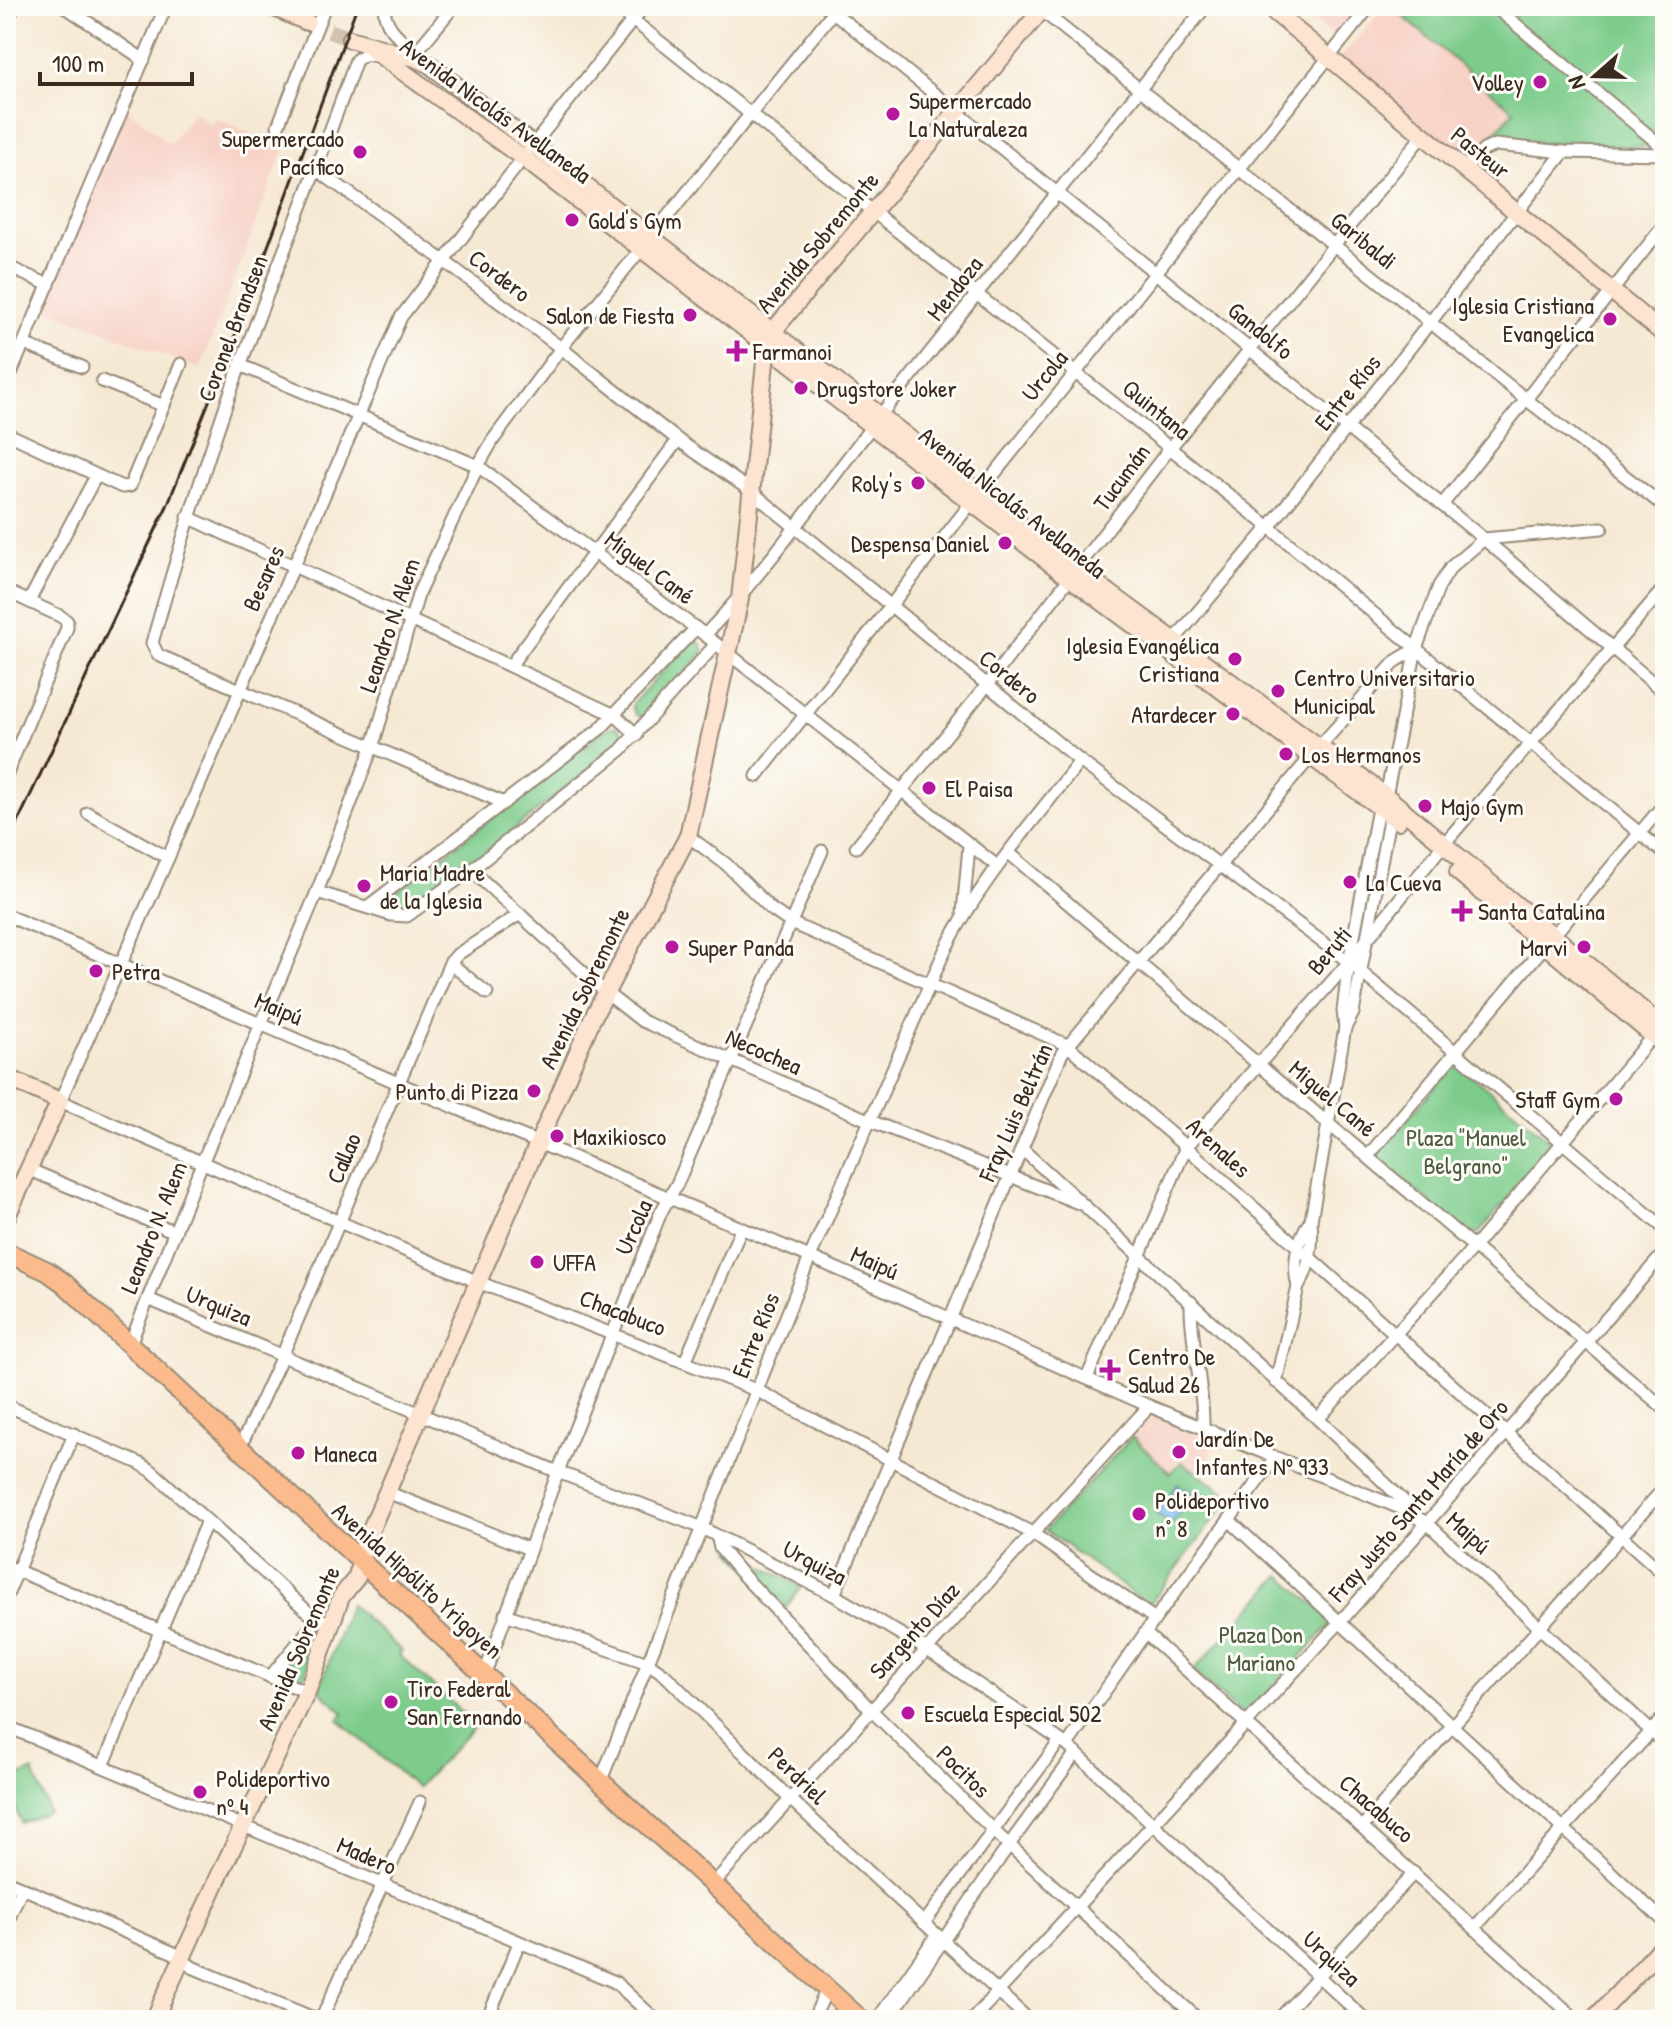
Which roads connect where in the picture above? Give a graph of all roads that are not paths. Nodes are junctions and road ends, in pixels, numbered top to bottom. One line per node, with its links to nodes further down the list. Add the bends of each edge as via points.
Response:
1 (14, 6): 18 (street)
2 (64, 6): 21 (street)
3 (166, 6): 21 (street)
4 (270, 6): 17 (main road)
5 (325, 6): 27 (street)
6 (385, 6): 19 (street, via 385,19)
7 (454, 6): 19 (street)
8 (615, 6): 16 (street, Quintana)
9 (644, 6): 16 (street, Besares)
10 (1206, 6): 24 (street, Mendoza)
11 (1267, 6): 20 (main road, Pasteur)
12 (1370, 6): 20 (street, Urcola)
13 (1494, 6): 30 (street)
14 (1041, 7): 24 (street, Garibaldi); 25 (main road, Avenida Sobremonte)
15 (833, 8): 25 (street, Gandolfo); 26 (street, Leandro N. Alem)
16 (633, 20): 26 (street, Quintana); 29 (street, Besares)
17 (307, 22)
18 (6, 24)
19 (416, 52): 23 (street)
20 (1327, 56): 28 (main road, Pasteur); 32 (street, Urcola)
21 (144, 60): 44 (street)
22 (387, 60): 23 (main road, Avenida Nicolás Avellaneda, via 357,41); 29 (main road, Avenida Nicolás Avellaneda); 34 (street, Coronel Brandsen, via 358,57)
23 (430, 65): 29 (main road, Avenida Nicolás Avellaneda)
24 (1140, 90): 32 (street, Garibaldi); 35 (street, Mendoza)
25 (957, 111): 35 (street, Gandolfo); 36 (main road, Avenida Sobremonte)
26 (751, 116): 36 (street, Quintana); 39 (street, Leandro N. Alem)
27 (278, 126)
28 (1423, 135): 33 (main road, Pasteur); 40 (street, Tucumán)
29 (528, 151): 39 (main road, Avenida Nicolás Avellaneda); 41 (street, Besares)
30 (1665, 154): 31 (street)
31 (1561, 155): 33 (street, via 1495,145); 37 (street, Entre Ríos)
32 (1238, 168): 40 (street, Garibaldi); 43 (street, Urcola)
33 (1464, 169): 37 (main road, Pasteur)
34 (317, 170): 41 (street, Cordero); 54 (street, Coronel Brandsen)
35 (1056, 192): 43 (street, Gandolfo); 46 (street, Mendoza)
36 (873, 212): 46 (street, Quintana); 49 (main road, Avenida Sobremonte)
37 (1518, 213): 45 (main road, Pasteur); 47 (street, Entre Ríos)
38 (1665, 224): 45 (street)
39 (647, 243): 49 (main road, Avenida Nicolás Avellaneda); 51 (street, Leandro N. Alem)
40 (1335, 245): 47 (street, Garibaldi); 52 (street, Tucumán)
41 (444, 261): 51 (street, Cordero); 61 (street, Besares, via 401,317)
42 (6, 266): 44 (street)
43 (1155, 272): 52 (street, Gandolfo); 56 (street, Urcola)
44 (49, 285): 50 (street)
45 (1613, 292): 48 (main road, Pasteur); 59 (street)
46 (978, 294): 56 (street, Quintana); 62 (street, Mendoza)
47 (1431, 322): 59 (street, Garibaldi); 63 (street, Entre Ríos)
48 (1665, 335)
49 (770, 337): 62 (main road, Avenida Nicolás Avellaneda); 69 (main road, Avenida Sobremonte)
50 (24, 344): 55 (street); 58 (street)
51 (561, 348): 65 (street, Cordero); 67 (street, Leandro N. Alem)
52 (1250, 349): 63 (street, Gandolfo); 66 (street, Tucumán)
53 (181, 364): 60 (street)
54 (240, 365): 61 (street, Miguel Cané); 73 (street, Coronel Brandsen)
55 (82, 367)
56 (1075, 372): 66 (street, Quintana); 70 (street, Urcola)
57 (102, 381): 60 (street)
58 (6, 385)
59 (1527, 400): 71 (street); 72 (street, Garibaldi)
60 (164, 406): 68 (street, via 133,482 122,487)
61 (360, 416): 67 (street, Miguel Cané); 79 (street, Besares)
62 (877, 420): 70 (main road, Avenida Nicolás Avellaneda); 75 (street, Mendoza)
63 (1347, 428): 71 (street, Gandolfo); 74 (street, Entre Ríos)
64 (6, 433): 68 (street)
65 (678, 440): 69 (street, Cordero); 78 (street)
66 (1170, 448): 74 (street, Quintana); 80 (street, Tucumán)
67 (478, 466): 78 (street, Miguel Cané); 86 (street, Leandro N. Alem)
68 (96, 476): 84 (street)
69 (751, 491): 75 (street, Cordero); 83 (main road, Avenida Sobremonte)
70 (975, 497): 80 (main road, Avenida Nicolás Avellaneda); 85 (street, Urcola)
71 (1442, 505): 77 (street, Gandolfo)
72 (1665, 507)
73 (188, 517): 79 (street); 94 (street, Coronel Brandsen, via 153,649)
74 (1269, 527): 88 (street, Entre Ríos); 91 (street, Quintana)
75 (797, 528): 83 (street, Mendoza); 85 (street, Cordero)
76 (1602, 528): 77 (street)
77 (1484, 539): 89 (street, Gandolfo); 91 (street, via 1451,567 1441,583)
78 (594, 552): 87 (street, Miguel Cané); 92 (street)
79 (295, 565): 86 (street); 94 (street, Besares)
80 (1074, 574): 88 (main road, Avenida Nicolás Avellaneda); 93 (street, Tucumán)
81 (1665, 587): 89 (street, Beruti)
82 (6, 591): 84 (street)
83 (740, 599): 87 (street, Mendoza); 90 (main road, Avenida Sobremonte)
84 (29, 601): 102 (street, via 67,621 67,628)
85 (890, 605): 93 (street, Cordero); 96 (street, Urcola)
86 (409, 618): 92 (street); 100 (street, Leandro N. Alem)
87 (700, 632): 90 (street, Miguel Cané); 97 (street, Mendoza)
88 (1170, 645): 101 (main road, Avenida Nicolás Avellaneda)
89 (1612, 648): 95 (street, Gandolfo); 99 (street, Beruti)
90 (723, 649): 96 (street, Miguel Cané); 98 (street); 112 (main road, Avenida Sobremonte)
91 (1416, 649): 99 (street, Quintana); 101 (street, Fray Luis Beltrán, via 1396,661); 109 (street)
92 (510, 666): 97 (street)
93 (987, 685): 103 (street, Cordero); 106 (street, Tucumán)
94 (240, 690): 100 (street); 119 (street, Besares)
95 (1665, 693)
96 (805, 714): 105 (street, Urcola); 106 (street, Miguel Cané)
97 (615, 715): 98 (street); 107 (street, Mendoza)
98 (637, 735): 122 (street)
99 (1532, 744): 111 (street, Quintana); 115 (street, Beruti)
100 (373, 745): 107 (street); 123 (street, Leandro N. Alem)
101 (1316, 752): 109 (main road, Avenida Nicolás Avellaneda); 121 (street, Fray Luis Beltrán)
102 (10, 754): 104 (street)
103 (1080, 761): 117 (street, Entre Ríos); 121 (street, Cordero)
104 (6, 776)
105 (757, 776)
106 (902, 792): 113 (street, Miguel Cané); 114 (street, Tucumán)
107 (504, 803): 124 (street, Mendoza)
108 (1665, 803): 111 (street)
109 (1385, 805): 115 (main road, Avenida Nicolás Avellaneda); 131 (street); 134 (street)
110 (88, 813): 119 (street)
111 (1640, 833): 118 (street, Quintana); 132 (street)
112 (688, 836): 130 (street, Arenales); 139 (main road, Avenida Sobremonte)
113 (969, 846): 120 (street, Miguel Cané); 127 (street, Entre Ríos)
114 (856, 847)
115 (1440, 849): 131 (street, Beruti); 132 (main road, Avenida Nicolás Avellaneda)
116 (822, 851): 130 (street, Urcola)
117 (1009, 853): 120 (street, Entre Ríos); 133 (street, Miguel Cané)
118 (1665, 854)
119 (168, 858): 136 (street, Besares)
120 (997, 866): 127 (street, Entre Ríos)
121 (1220, 867): 133 (street, Fray Luis Beltrán); 134 (street, Cordero)
122 (471, 870): 126 (street, Necochea); 129 (street, via 407,916)
123 (317, 892): 125 (street); 141 (street, Leandro N. Alem)
124 (389, 893): 125 (street); 129 (street)
125 (367, 907): 129 (street)
126 (520, 914): 135 (street, Callao); 139 (street, Necochea)
127 (963, 914): 138 (street, Entre Ríos)
128 (6, 915): 136 (street, Maipú)
129 (390, 915)
130 (791, 923): 138 (street, Arenales); 146 (street, Urcola)
131 (1366, 941): 134 (street, Beruti); 137 (street)
132 (1549, 941): 143 (main road, Avenida Nicolás Avellaneda); 145 (street)
133 (1139, 962): 144 (street, Fray Luis Beltrán); 147 (street, Miguel Cané)
134 (1349, 962): 137 (street, Cordero); 142 (street); 147 (street, Beruti)
135 (450, 963): 140 (street); 149 (street, Callao)
136 (120, 965): 141 (street, Maipú); 150 (street, Besares)
137 (1360, 972): 142 (street); 145 (street, Cordero)
138 (930, 984): 144 (street, Arenales); 151 (street, Entre Ríos)
139 (605, 992): 146 (street, Necochea, via 642,1021); 153 (main road, Avenida Sobremonte)
140 (487, 993)
141 (261, 1024): 149 (street, Maipú); 158 (street, Leandro N. Alem)
142 (1345, 1028): 152 (street)
143 (1662, 1031): 154 (street)
144 (1067, 1045): 155 (street, Arenales); 156 (street, Fray Luis Beltrán)
145 (1455, 1052): 154 (street, Cordero); 157 (street)
146 (731, 1061): 151 (street, Necochea); 161 (street, Urcola)
147 (1259, 1064): 152 (street, Miguel Cané); 155 (street, Beruti)
148 (6, 1077): 150 (main road, Chacabuco)
149 (398, 1083): 153 (street, Maipú); 165 (street, Callao)
150 (60, 1101): 158 (street, Chacabuco); 159 (main road, Besares)
151 (868, 1120): 160 (street, Necochea); 174 (street, Entre Ríos)
152 (1329, 1123): 157 (street, Miguel Cané); 164 (street)
153 (537, 1142): 161 (street, Maipú); 176 (main road, Avenida Sobremonte)
154 (1563, 1144): 167 (street, Cordero); 169 (street)
155 (1186, 1147): 170 (street, Arenales); 173 (street, Beruti)
156 (1022, 1149): 160 (street, Fray Luis Beltrán); 162 (street, Necochea)
157 (1368, 1156): 169 (street, Miguel Cané)
158 (202, 1163): 165 (street, Chacabuco); 168 (street, Leandro N. Alem)
159 (28, 1169): 163 (main road, Besares); 168 (street)
160 (1009, 1178): 162 (street, Necochea); 180 (street, Fray Luis Beltrán)
161 (670, 1198): 166 (street, Maipú); 182 (street, Urcola)
162 (1081, 1204): 173 (street, Necochea)
163 (6, 1218)
164 (1311, 1220): 170 (street); 175 (street)
165 (340, 1222): 176 (street, Chacabuco); 185 (street, Callao)
166 (741, 1229): 174 (street, Maipú); 186 (street)
167 (1665, 1229)
168 (175, 1232): 178 (street, Leandro N. Alem)
169 (1475, 1246): 181 (street); 183 (street, Miguel Cané)
170 (1298, 1248): 175 (street, Arenales); 177 (street)
171 (6, 1252): 184 (main road, Avenida Hipólito Yrigoyen, via 47,1271)
172 (1665, 1252): 183 (street, Fray Justo Santa María de Oro)
173 (1139, 1255): 179 (street, Necochea); 187 (street, Beruti)
174 (810, 1257): 180 (street, Maipú); 189 (street, Entre Ríos)
175 (1309, 1258): 177 (street); 181 (street, Arenales)
176 (478, 1282): 182 (street, Chacabuco); 193 (main road, Avenida Sobremonte)
177 (1298, 1287): 188 (street)
178 (148, 1299): 184 (street, Leandro N. Alem); 185 (street, Urquiza)
179 (1191, 1302): 188 (street, Necochea); 195 (street)
180 (949, 1319): 187 (street, Maipú); 200 (street, Fray Luis Beltrán)
181 (1396, 1332): 194 (street); 196 (street, Arenales)
182 (613, 1333): 186 (street, Chacabuco); 201 (street, Urcola)
183 (1586, 1341): 192 (street, Miguel Cané); 196 (street, Fray Justo Santa María de Oro)
184 (130, 1344): 198 (main road, Avenida Hipólito Yrigoyen)
185 (282, 1356): 193 (street, Urquiza); 198 (street, Callao)
186 (685, 1362): 189 (street, Chacabuco)
187 (1087, 1378): 191 (street, Maipú)
188 (1276, 1382): 194 (street, Necochea)
189 (756, 1390): 200 (street, Chacabuco); 207 (street, Entre Ríos)
190 (6, 1405): 197 (street)
191 (1149, 1406): 195 (street, Maipú); 208 (street, Sargento Díaz)
192 (1665, 1409)
193 (420, 1415): 201 (street, Urquiza); 203 (main road, Avenida Sobremonte)
194 (1318, 1419): 206 (street, Necochea)
195 (1203, 1427): 199 (street, Maipú)
196 (1507, 1433): 206 (street, Fray Justo Santa María de Oro); 210 (street, Arenales)
197 (74, 1434): 205 (street, via 141,1464); 213 (street)
198 (240, 1447): 212 (main road, Avenida Hipólito Yrigoyen)
199 (1275, 1458): 204 (street); 206 (street, Maipú)
200 (891, 1460): 208 (street, Chacabuco); 215 (street, Fray Luis Beltrán)
201 (558, 1472): 207 (street, Urquiza); 211 (street, Urcola)
202 (1665, 1487): 210 (street)
203 (387, 1492): 211 (street); 212 (main road, Avenida Sobremonte)
204 (1229, 1520): 218 (street); 220 (street)
205 (207, 1521): 219 (street); 222 (street)
206 (1427, 1523): 220 (street, Fray Justo Santa María de Oro); 221 (street, Maipú)
207 (700, 1527): 209 (street, Urquiza); 225 (street, Entre Ríos)
208 (1032, 1533): 218 (street, Chacabuco); 224 (street, Sargento Díaz)
209 (717, 1536): 215 (street, Urquiza); 229 (street, Pocitos, via 739,1571)
210 (1621, 1537): 214 (street, Arenales); 221 (street)
211 (529, 1549): 217 (street, Urcola)
212 (360, 1560): 219 (main road, Avenida Sobremonte, via 357,1577); 226 (main road, Avenida Hipólito Yrigoyen)
213 (12, 1568): 216 (street); 222 (street)
214 (1665, 1575)
215 (834, 1595): 224 (street, Urquiza)
216 (6, 1598)
217 (505, 1614): 225 (street, Perdriel); 226 (street, Urcola)
218 (1155, 1619): 223 (street)
219 (325, 1620): 227 (street); 228 (main road, Avenida Sobremonte)
220 (1340, 1622): 231 (street, Fray Justo Santa María de Oro); 233 (street)
221 (1540, 1626): 233 (street); 234 (street, Maipú)
222 (159, 1629): 227 (street); 237 (street)
223 (1145, 1633): 231 (street, Chacabuco); 236 (street)
224 (926, 1649): 229 (street, Sargento Díaz); 236 (street, Urquiza)
225 (648, 1663): 238 (street, Entre Ríos); 239 (street, Perdriel)
226 (485, 1673): 238 (main road, Avenida Hipólito Yrigoyen)
227 (270, 1677): 228 (street)
228 (307, 1692): 242 (main road, Avenida Sobremonte)
229 (871, 1710): 239 (street, Sargento Díaz); 245 (street, Pocitos)
230 (1665, 1716): 234 (street)
231 (1246, 1725): 241 (street, Fray Justo Santa María de Oro); 243 (street, Chacabuco)
232 (6, 1726): 237 (street, Madero)
233 (1453, 1726): 243 (street); 244 (street)
234 (1651, 1731): 235 (street, Maipú); 244 (street)
235 (1665, 1744)
236 (1068, 1746): 241 (street, Urquiza); 245 (street); 246 (street)
237 (103, 1766): 242 (street, Madero)
238 (601, 1780): 249 (main road, Avenida Hipólito Yrigoyen)
239 (790, 1799): 249 (street, Sargento Díaz); 254 (street, Perdriel)
240 (420, 1802): 250 (street)
241 (1154, 1824): 252 (street, Fray Justo Santa María de Oro); 261 (street, Urquiza)
242 (243, 1826): 250 (street, Madero); 260 (main road, Avenida Sobremonte)
243 (1362, 1827): 247 (street, Chacabuco)
244 (1564, 1827): 253 (street); 256 (street)
245 (994, 1831): 246 (street, Pocitos); 254 (street)
246 (1009, 1845): 252 (street, Pocitos); 257 (street)
247 (1414, 1873): 256 (street, Chacabuco); 261 (street)
248 (6, 1881): 251 (street)
249 (713, 1884): 262 (main road, Avenida Hipólito Yrigoyen)
250 (381, 1885): 258 (street, Madero); 267 (street)
251 (22, 1888): 255 (street); 260 (street)
252 (1077, 1908): 263 (street, Fray Justo Santa María de Oro); 275 (street, Pocitos)
253 (1665, 1922)
254 (924, 1923): 257 (street, Perdriel)
255 (6, 1925)
256 (1475, 1927): 278 (street, Chacabuco)
257 (940, 1938): 263 (street, Perdriel); 271 (street); 272 (street)
258 (519, 1943): 265 (street, Madero, via 615,1982); 268 (street)
259 (1665, 1944): 279 (main road)
260 (182, 1960): 266 (main road, Avenida Sobremonte); 267 (street)
261 (1319, 1976): 276 (street); 277 (street, Urquiza)
262 (827, 1989): 264 (main road, Avenida Hipólito Yrigoyen); 269 (street)
263 (997, 1991): 273 (street, Fray Justo Santa María de Oro); 274 (street, Perdriel)
264 (846, 2013): 270 (main road, Avenida Hipólito Yrigoyen)
265 (652, 2018)
266 (154, 2020)
267 (319, 2020)
268 (487, 2020)
269 (813, 2020)
270 (861, 2020)
271 (877, 2020)
272 (888, 2020)
273 (972, 2020)
274 (1029, 2020)
275 (1199, 2020)
276 (1278, 2020)
277 (1366, 2020)
278 (1577, 2020)
279 (1593, 2020)

